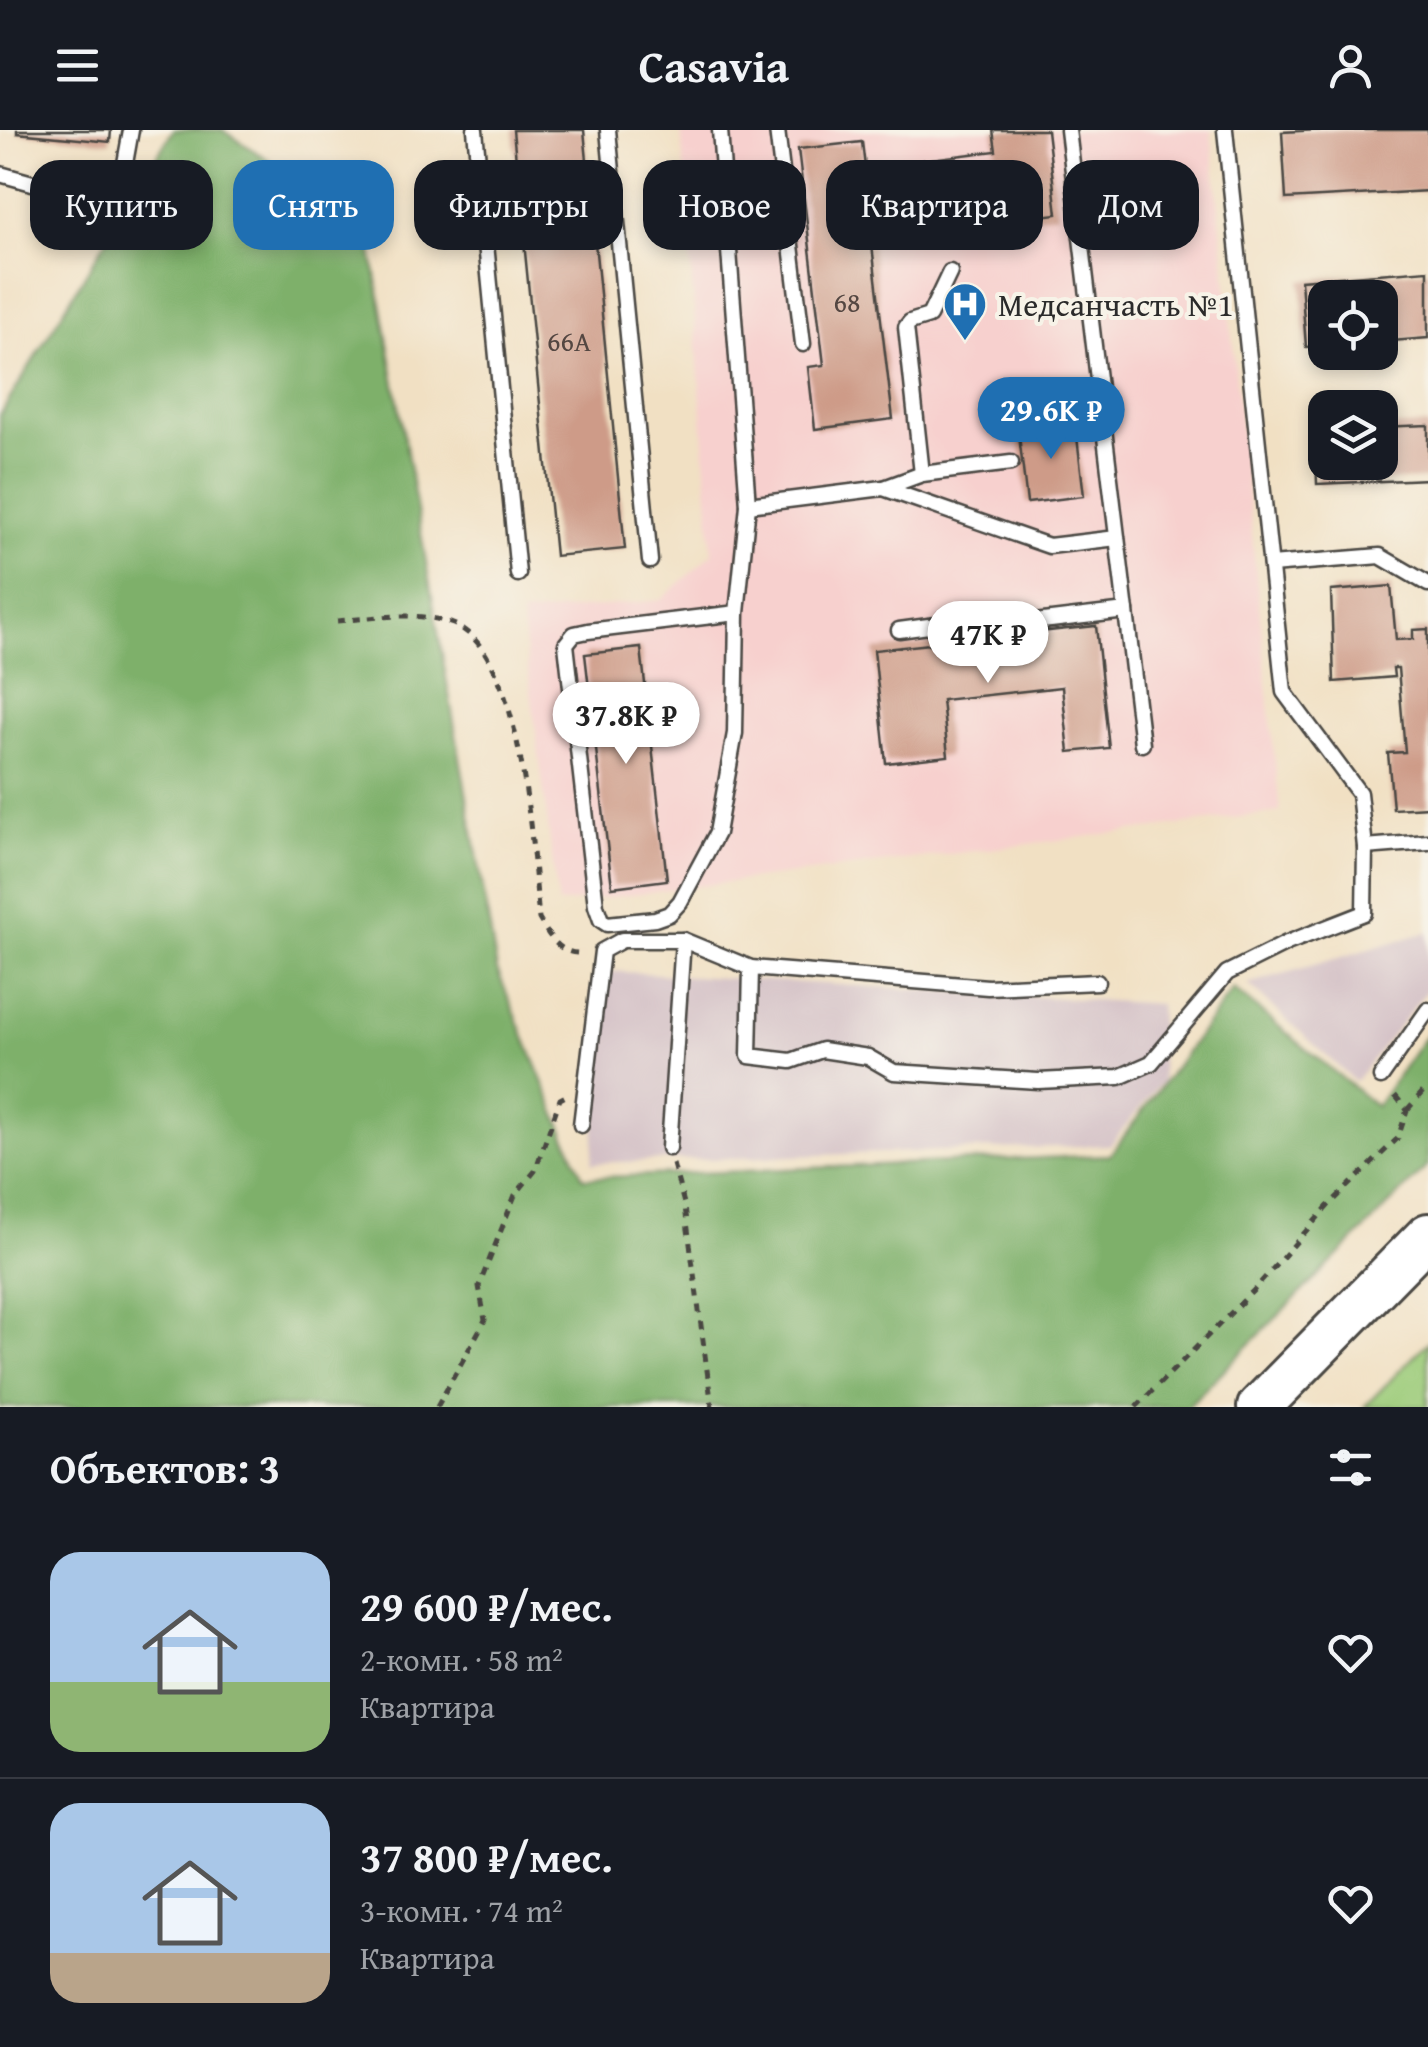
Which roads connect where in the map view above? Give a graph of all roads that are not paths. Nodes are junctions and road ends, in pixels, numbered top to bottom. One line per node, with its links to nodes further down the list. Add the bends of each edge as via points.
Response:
1 (131, 130): 8 (lane, via 124,169 114,178 36,184)
2 (475, 130): 18 (lane)
3 (608, 130): 16 (lane)
4 (720, 130): 14 (lane)
5 (777, 130): 10 (lane)
6 (1068, 130): 15 (lane)
7 (1224, 130): 17 (lane)
8 (0, 174)
9 (950, 272): 12 (lane, via 929,316 906,328)
10 (802, 344)
11 (1011, 464): 12 (lane)
12 (922, 474): 13 (lane)
13 (884, 488): 14 (lane); 15 (lane, via 1049,546)
14 (748, 505): 21 (lane)
15 (1117, 538): 20 (lane)
16 (650, 561)
17 (1271, 565): 19 (lane, via 1380,556); 25 (lane, via 1284,692 1359,794)
18 (518, 574)
19 (1428, 584)
20 (1126, 611): 22 (lane); 23 (lane)
21 (737, 613): 21 (lane, via 735,733 717,833 669,914 607,924 596,906 566,644 588,631)
22 (899, 630)
23 (1142, 744)
24 (1428, 842): 25 (lane)
25 (1365, 847): 27 (lane, via 1364,913 1227,974 1150,1063 1119,1077 1038,1081 894,1072 868,1057 822,1050 792,1060 749,1056)
26 (684, 940): 27 (lane); 31 (lane, via 622,940 602,951); 32 (lane)
27 (751, 968): 28 (lane, via 988,987)
28 (1097, 982)
29 (1428, 1010): 30 (lane)
30 (1380, 1076)
31 (582, 1125)
32 (668, 1148)
33 (1428, 1235): 35 (main road)
34 (1428, 1273): 36 (main road)
35 (1259, 1407)
36 (1299, 1407)

